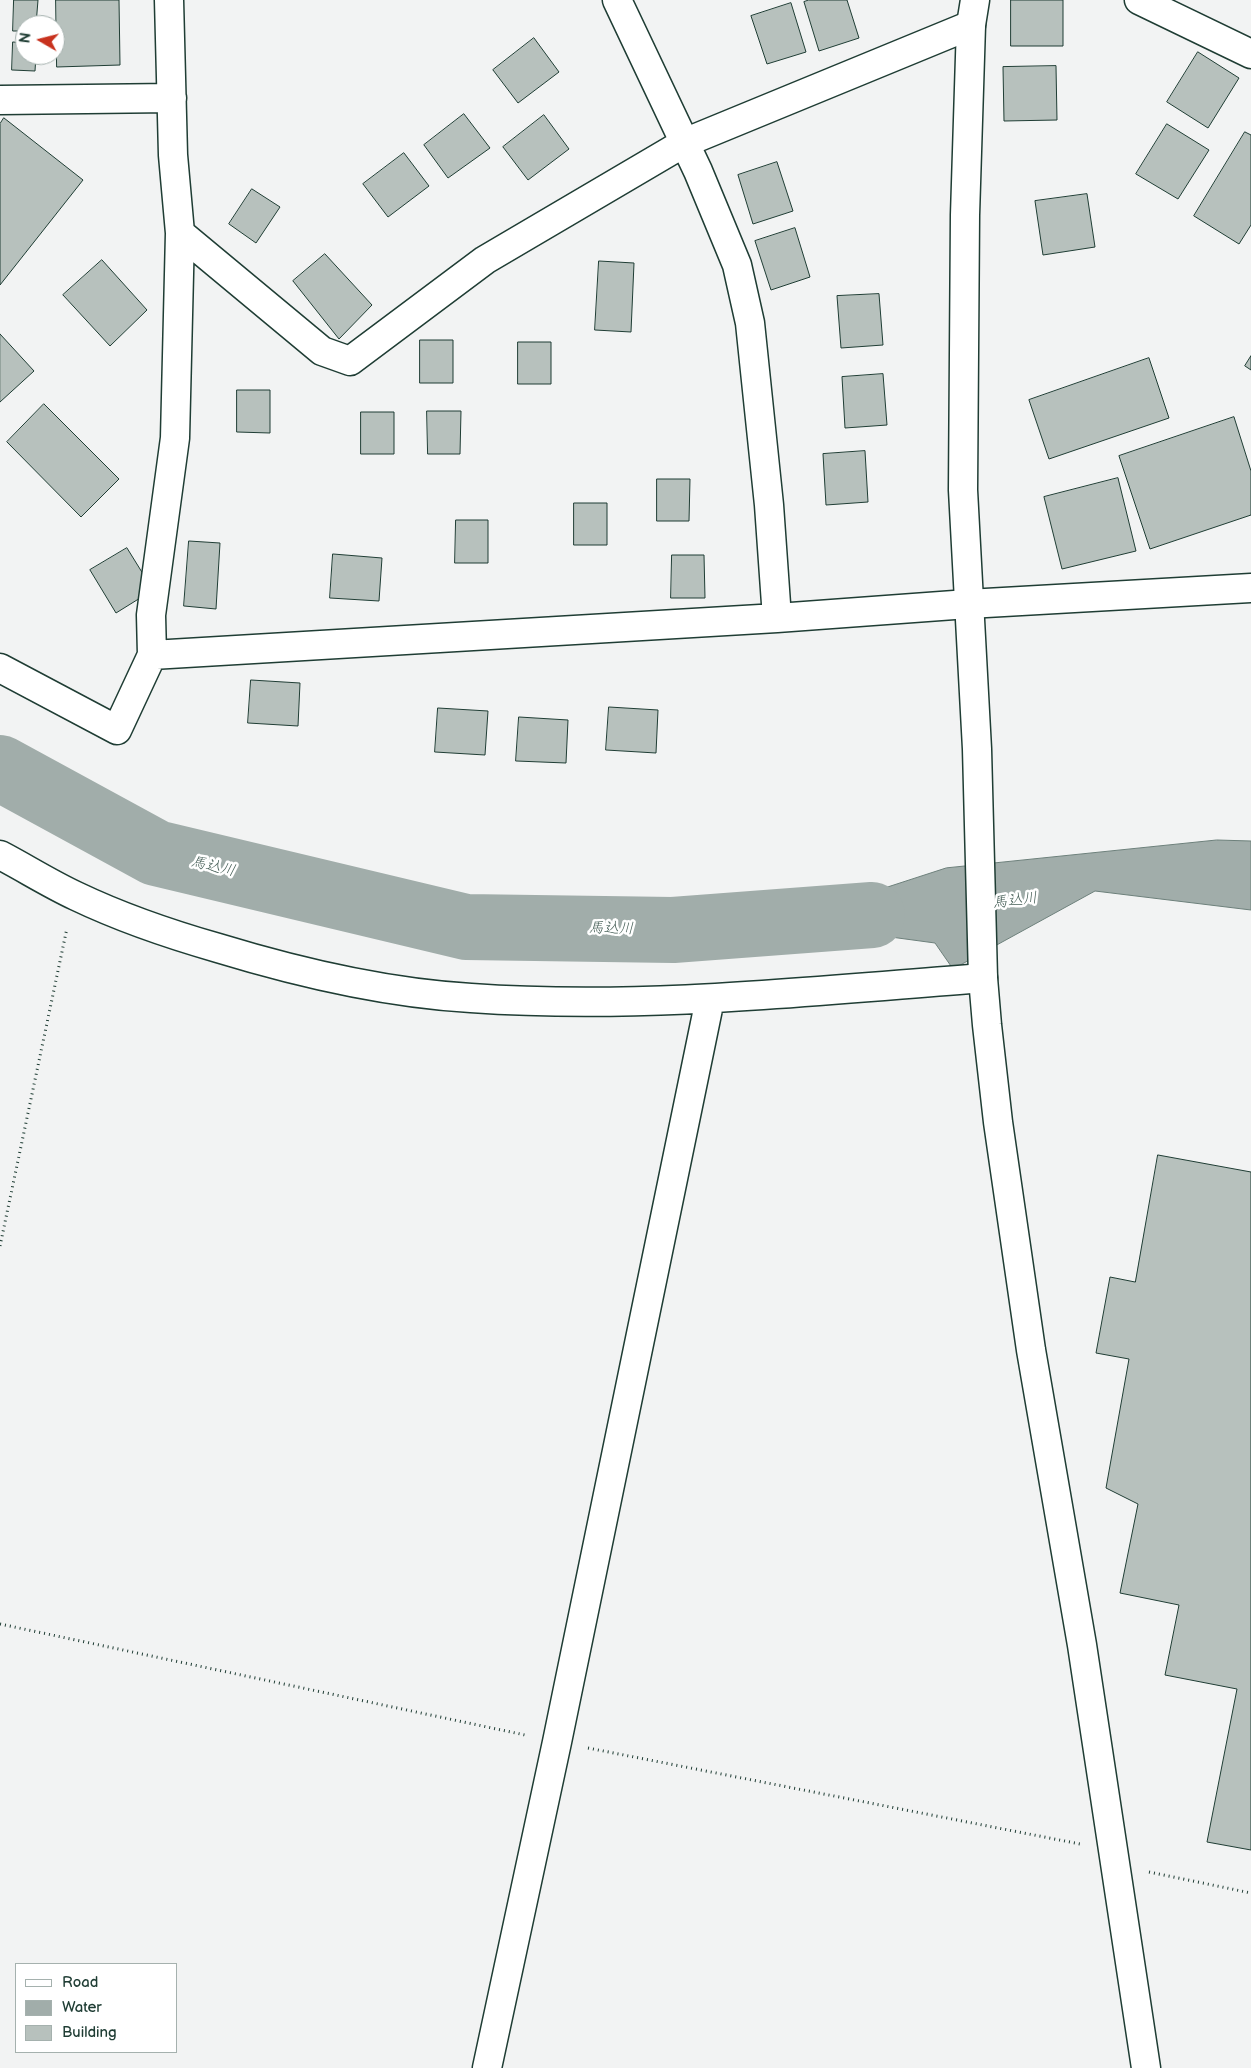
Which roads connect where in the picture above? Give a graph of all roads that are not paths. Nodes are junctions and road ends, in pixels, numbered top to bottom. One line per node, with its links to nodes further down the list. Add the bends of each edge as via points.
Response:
1 (169, 0): 6 (street)
2 (617, 0): 8 (street)
3 (1140, 0): 5 (street)
4 (973, 13): 8 (street); 11 (street, via 965,215 963,480)
5 (1251, 54)
6 (172, 98): 7 (street); 9 (street)
7 (0, 100)
8 (684, 143): 9 (street, via 485,260 350,361 322,351); 12 (street, via 737,265 750,323)
9 (180, 234): 13 (street, via 175,438 151,616)
10 (1251, 588): 11 (street)
11 (968, 604): 12 (street); 16 (street, via 978,749)
12 (777, 618): 13 (street)
13 (152, 655): 14 (street, via 117,730)
14 (0, 668)
15 (0, 855): 17 (street, via 74,896 158,930 270,964 375,987 470,998 562,1002)
16 (983, 978): 17 (street); 19 (street, via 998,1122 1031,1350 1082,1645)
17 (710, 999): 18 (street)
18 (487, 2068)
19 (1146, 2068)

